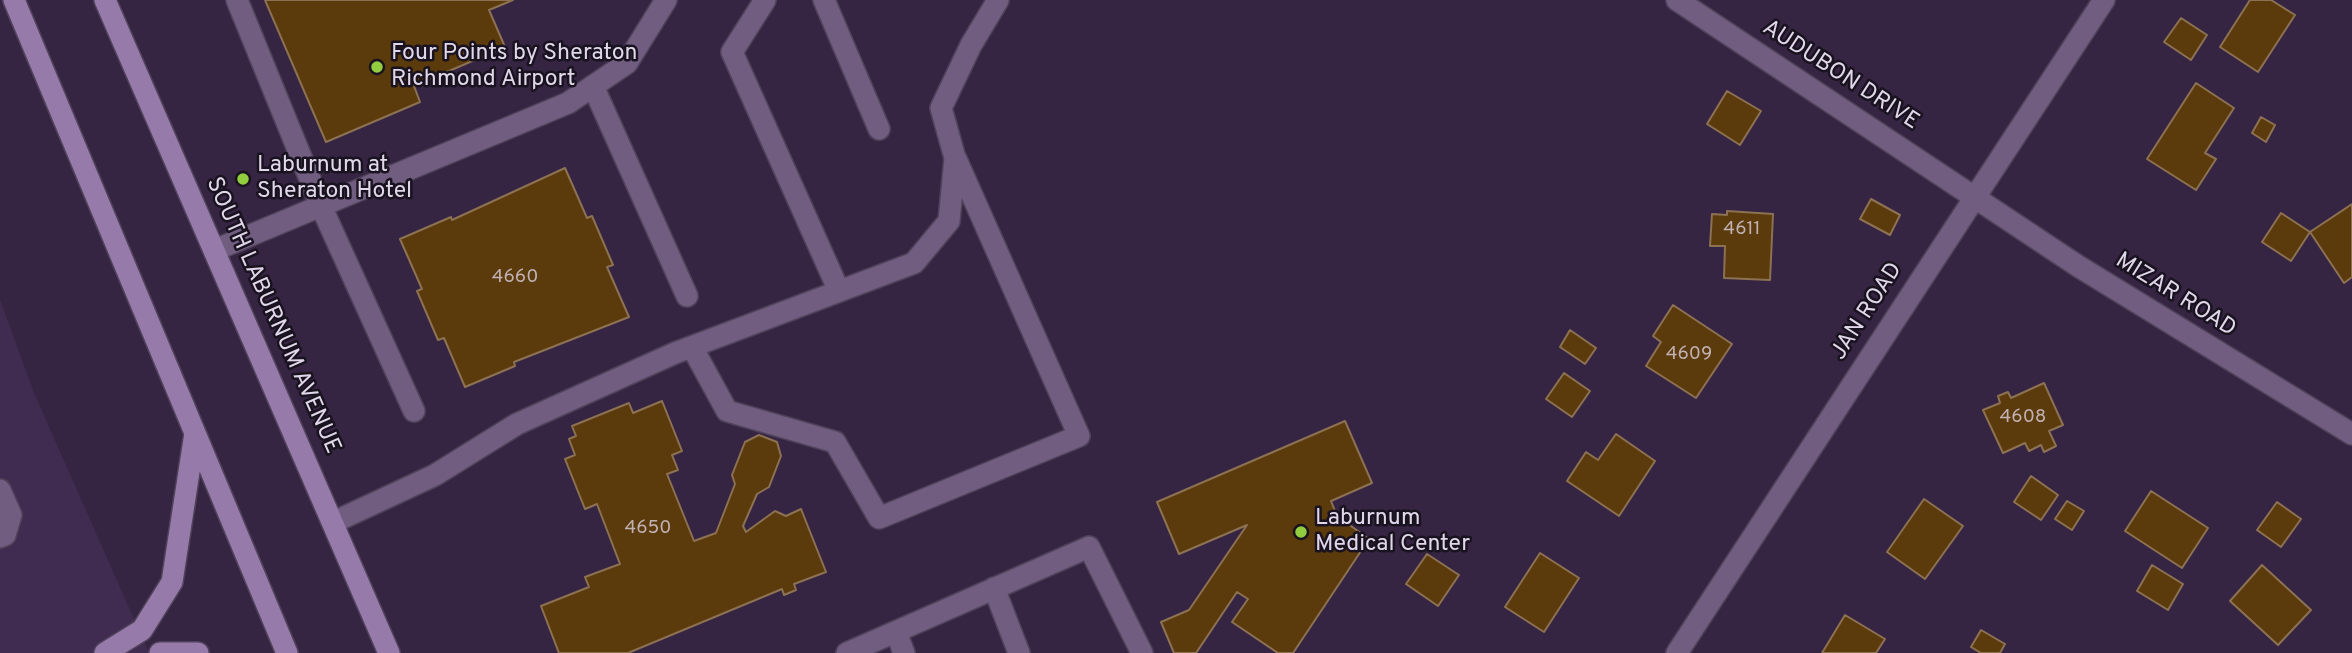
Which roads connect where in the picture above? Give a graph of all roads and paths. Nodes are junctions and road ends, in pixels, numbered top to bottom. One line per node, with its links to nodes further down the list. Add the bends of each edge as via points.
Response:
1 (14, 0): 20 (main road)
2 (105, 0): 15 (main road, SOUTH LABURNUM AVENUE)
3 (237, 0): 14 (street)
4 (666, 0): 10 (street, via 627,63)
5 (765, 0): 16 (street, via 732,52)
6 (824, 0): 11 (street)
7 (998, 0): 12 (street, via 941,107)
8 (1678, 0): 13 (street, AUDUBON DRIVE)
9 (2104, 0): 13 (street, JAN ROAD)
10 (593, 86): 14 (street, via 568,103); 17 (street)
11 (879, 129)
12 (955, 158): 16 (street, via 949,221 914,263); 18 (street, via 1079,436 879,519 835,442 727,411)
13 (1974, 196): 21 (street, MIZAR ROAD, via 2143,307); 36 (street, JAN ROAD)
14 (321, 206): 15 (street); 19 (street)
15 (215, 250): 23 (main road, SOUTH LABURNUM AVENUE)
16 (839, 291): 18 (street)
17 (687, 296)
18 (692, 347): 23 (street, via 517,424 435,475)
19 (414, 411)
20 (195, 431): 27 (main road, via 172,582 142,630); 30 (main road)
21 (2352, 434)
22 (0, 490): 24 (street, via 11,514 5,535)
23 (334, 522): 31 (main road, SOUTH LABURNUM AVENUE)
24 (0, 537)
25 (994, 588): 26 (street); 34 (street); 35 (street, via 1089,547)
26 (896, 632): 32 (street); 33 (street)
27 (105, 653)
28 (160, 653): 29 (main road)
29 (198, 653)
30 (287, 653)
31 (389, 653)
32 (847, 653)
33 (904, 653)
34 (1019, 653)
35 (1142, 653)
36 (1677, 653)

